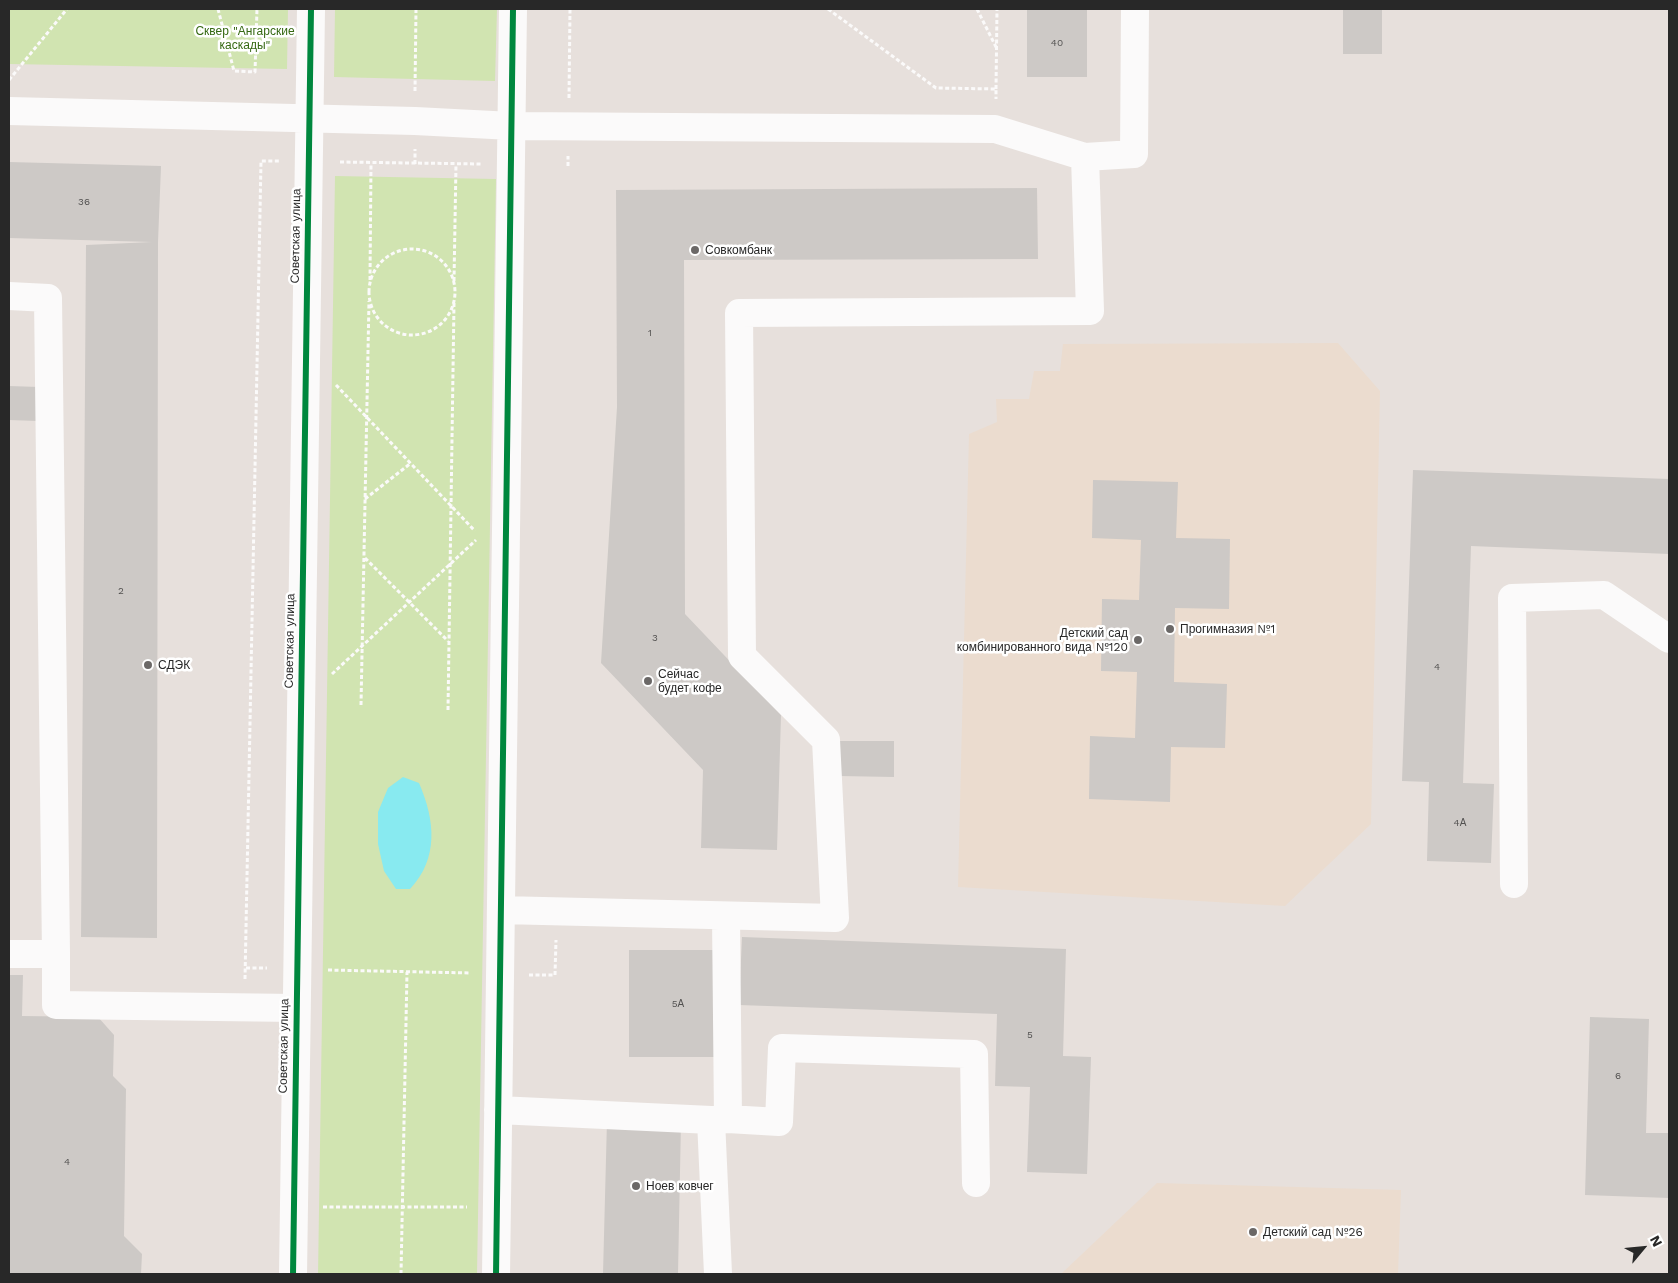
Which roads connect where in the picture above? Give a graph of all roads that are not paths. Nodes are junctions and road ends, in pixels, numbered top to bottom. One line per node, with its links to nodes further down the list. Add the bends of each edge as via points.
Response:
1 (311, 9): 5 (street, Советская улица)
2 (513, 9): 6 (street)
3 (1134, 9): 7 (street, via 1134,154)
4 (9, 111): 5 (street)
5 (310, 119): 6 (street); 15 (street, Советская улица)
6 (512, 126): 7 (street, via 995,129); 11 (street)
7 (1085, 156): 12 (street, via 1090,311 739,313 742,656 826,740 836,918)
8 (9, 296): 14 (street, via 48,298)
9 (1669, 639): 10 (street, via 1604,595 1512,598)
10 (1514, 884)
11 (501, 910): 12 (street); 16 (street)
12 (726, 916): 17 (street)
13 (9, 954): 14 (street)
14 (56, 954): 15 (street, via 56,1005)
15 (296, 1008): 19 (street, Советская улица)
16 (498, 1110): 17 (street); 20 (street)
17 (719, 1119): 18 (street, via 779,1122 782,1048 974,1054); 21 (street)
18 (976, 1183)
19 (293, 1274)
20 (496, 1274)
21 (718, 1274)

